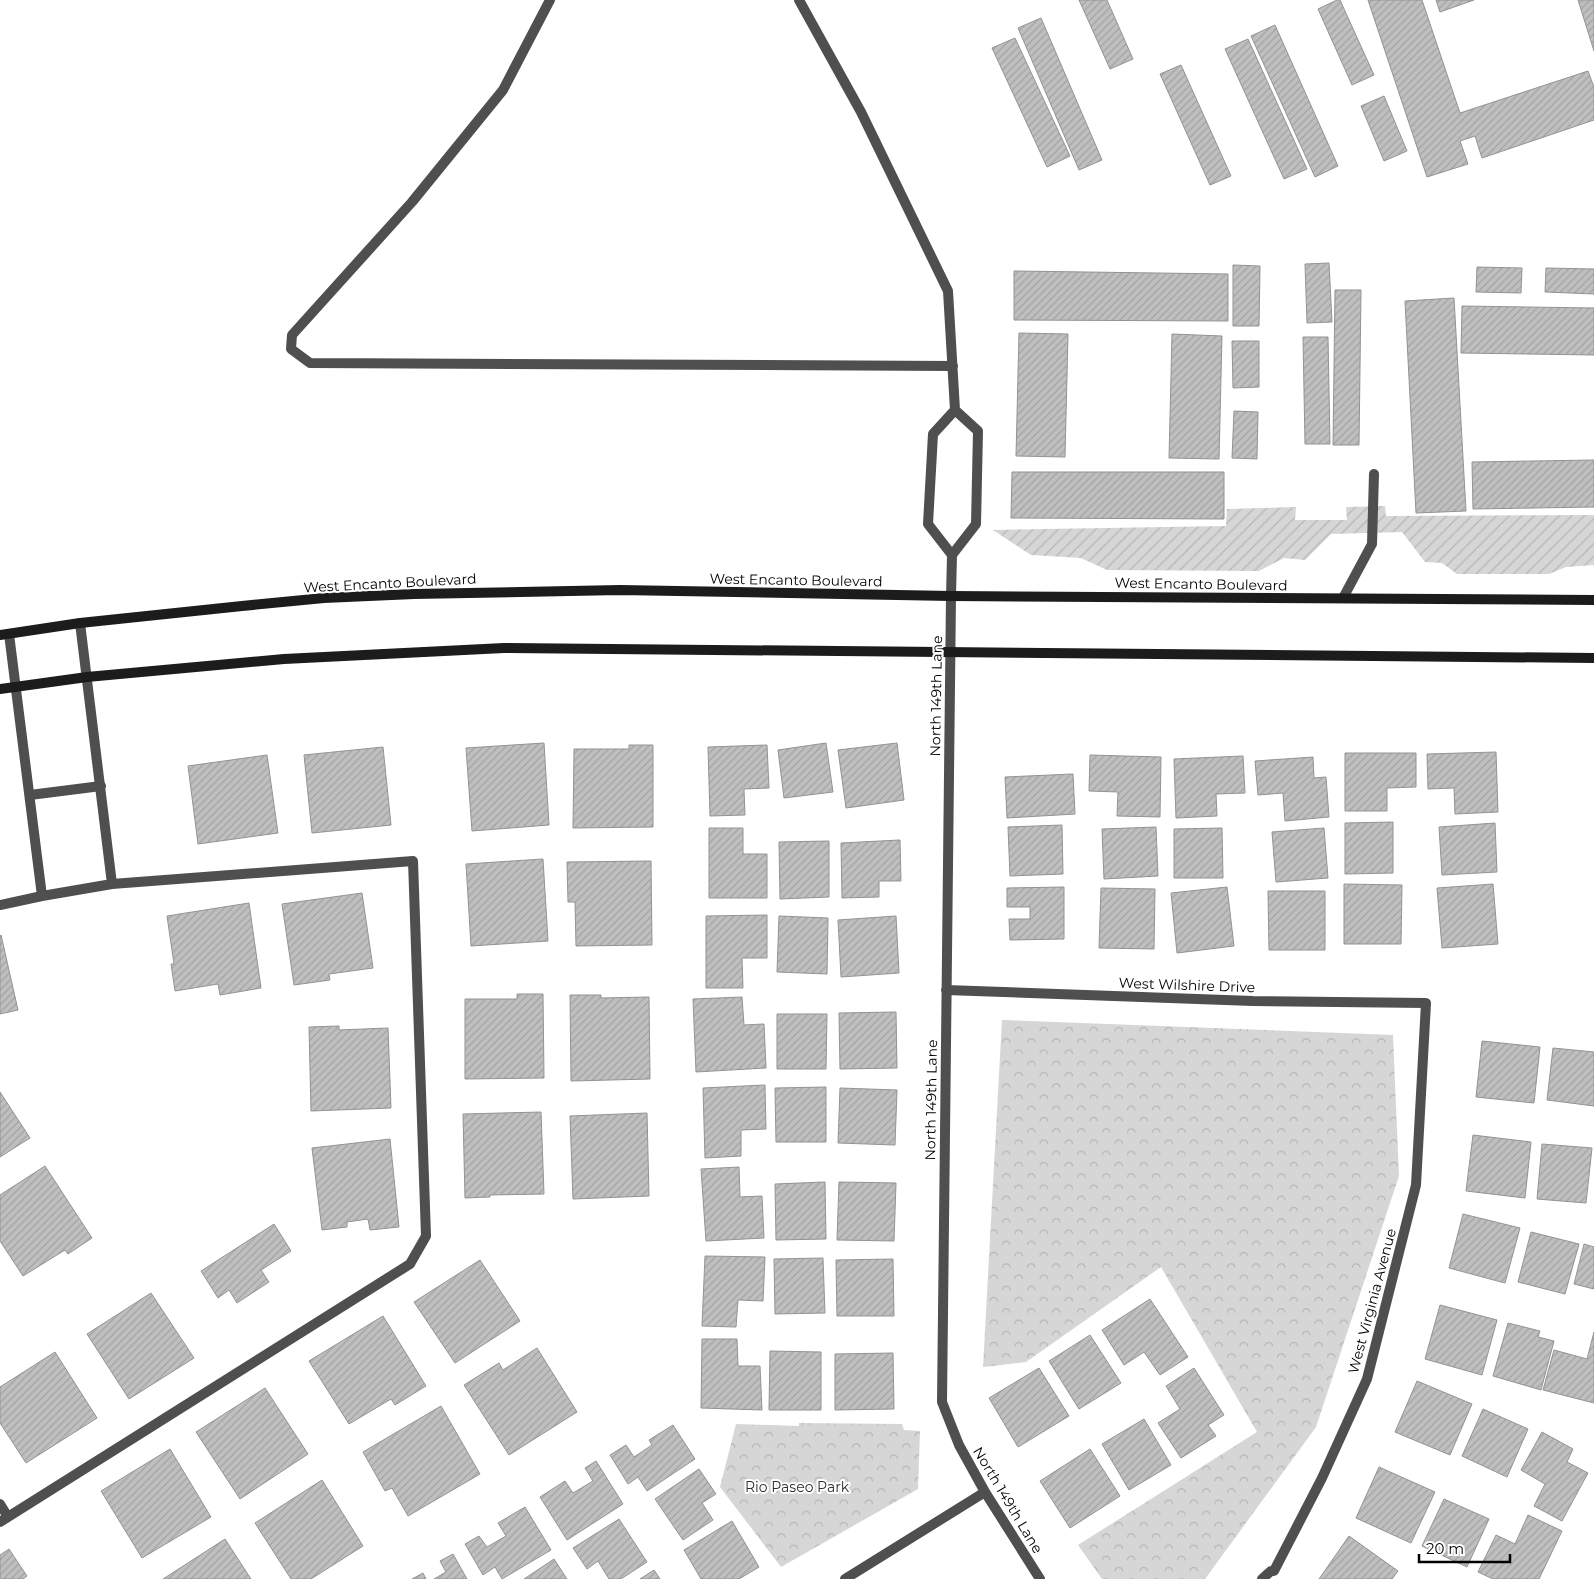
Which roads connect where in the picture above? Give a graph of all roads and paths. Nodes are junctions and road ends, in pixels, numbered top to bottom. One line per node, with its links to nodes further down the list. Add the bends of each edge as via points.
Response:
1 (550, 0): 3 (street, via 503,90 412,202 292,335 291,349 310,363)
2 (799, 0): 3 (street, via 861,112 948,291)
3 (952, 366): 4 (street)
4 (955, 410): 6 (street, via 933,434 928,524); 6 (street, via 978,431 976,524)
5 (1374, 474): 8 (street, via 1372,544)
6 (952, 555): 7 (street, North 149th Lane)
7 (951, 596): 8 (main road, West Encanto Boulevard); 10 (main road, West Encanto Boulevard, via 620,590 414,594 324,598); 12 (street, North 149th Lane)
8 (1343, 598): 9 (main road, West Encanto Boulevard)
9 (1594, 600)
10 (80, 623): 11 (main road, West Encanto Boulevard); 14 (street)
11 (5, 635): 15 (street)
12 (951, 652): 13 (main road); 14 (main road, via 504,648 284,659); 22 (street, North 149th Lane)
13 (1594, 658)
14 (87, 677): 15 (main road); 17 (street)
15 (17, 686): 16 (main road); 18 (street)
16 (0, 689)
17 (101, 786): 18 (street); 19 (street)
18 (30, 795): 20 (street)
19 (112, 884): 20 (street); 26 (street, via 414,861 426,1236 410,1264)
20 (42, 896): 21 (street)
21 (0, 905)
22 (946, 990): 23 (street, West Wilshire Drive, via 1253,1001); 24 (street, North 149th Lane, via 942,1402 959,1445)
23 (1426, 1003): 29 (street, West Virginia Avenue, via 1416,1185 1366,1379 1322,1478 1274,1572)
24 (985, 1492): 27 (street); 28 (street, North 149th Lane)
25 (0, 1504): 26 (street)
26 (4, 1520)
27 (845, 1579)
28 (1040, 1579)
29 (1262, 1579)

